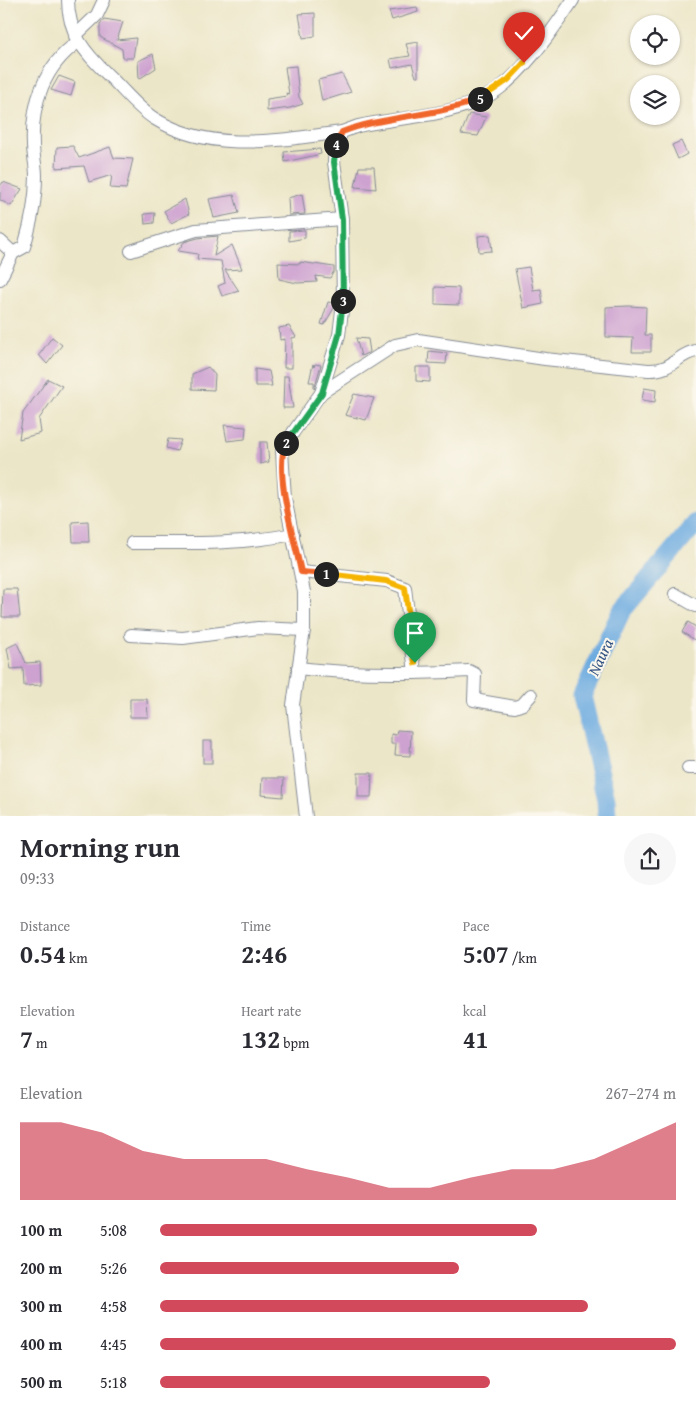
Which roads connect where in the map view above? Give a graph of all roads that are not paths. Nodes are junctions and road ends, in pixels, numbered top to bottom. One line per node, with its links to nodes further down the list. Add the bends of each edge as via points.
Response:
1 (68, 0): 4 (street, via 68,16)
2 (104, 0): 4 (street, via 97,15)
3 (573, 0): 5 (street, via 524,63 486,96 464,105)
4 (76, 39): 5 (street, via 90,58 143,109 156,119 184,131 217,141 249,142); 9 (street, via 53,65 36,102 32,145 36,175 31,224 24,247)
5 (342, 132): 6 (street, via 335,147 334,162)
6 (342, 219): 8 (street, via 196,230); 12 (street, via 343,303 339,335)
7 (0, 241): 9 (street)
8 (131, 251)
9 (13, 253): 10 (street)
10 (0, 279)
11 (696, 351): 12 (street, via 663,370 648,370 418,340 394,345)
12 (322, 393): 13 (street, via 282,451 285,498)
13 (293, 534): 14 (street, via 222,544); 15 (street)
14 (132, 543)
15 (301, 572): 18 (street); 21 (street, via 386,581 405,588)
16 (675, 594): 17 (street)
17 (696, 606)
18 (304, 630): 19 (street, via 258,628 183,638); 20 (street)
19 (131, 635)
20 (298, 668): 21 (street, via 338,673); 23 (street, via 294,717)
21 (415, 673): 22 (street, via 473,671 476,679 472,697 477,701 515,707)
22 (531, 695)
23 (306, 816)

